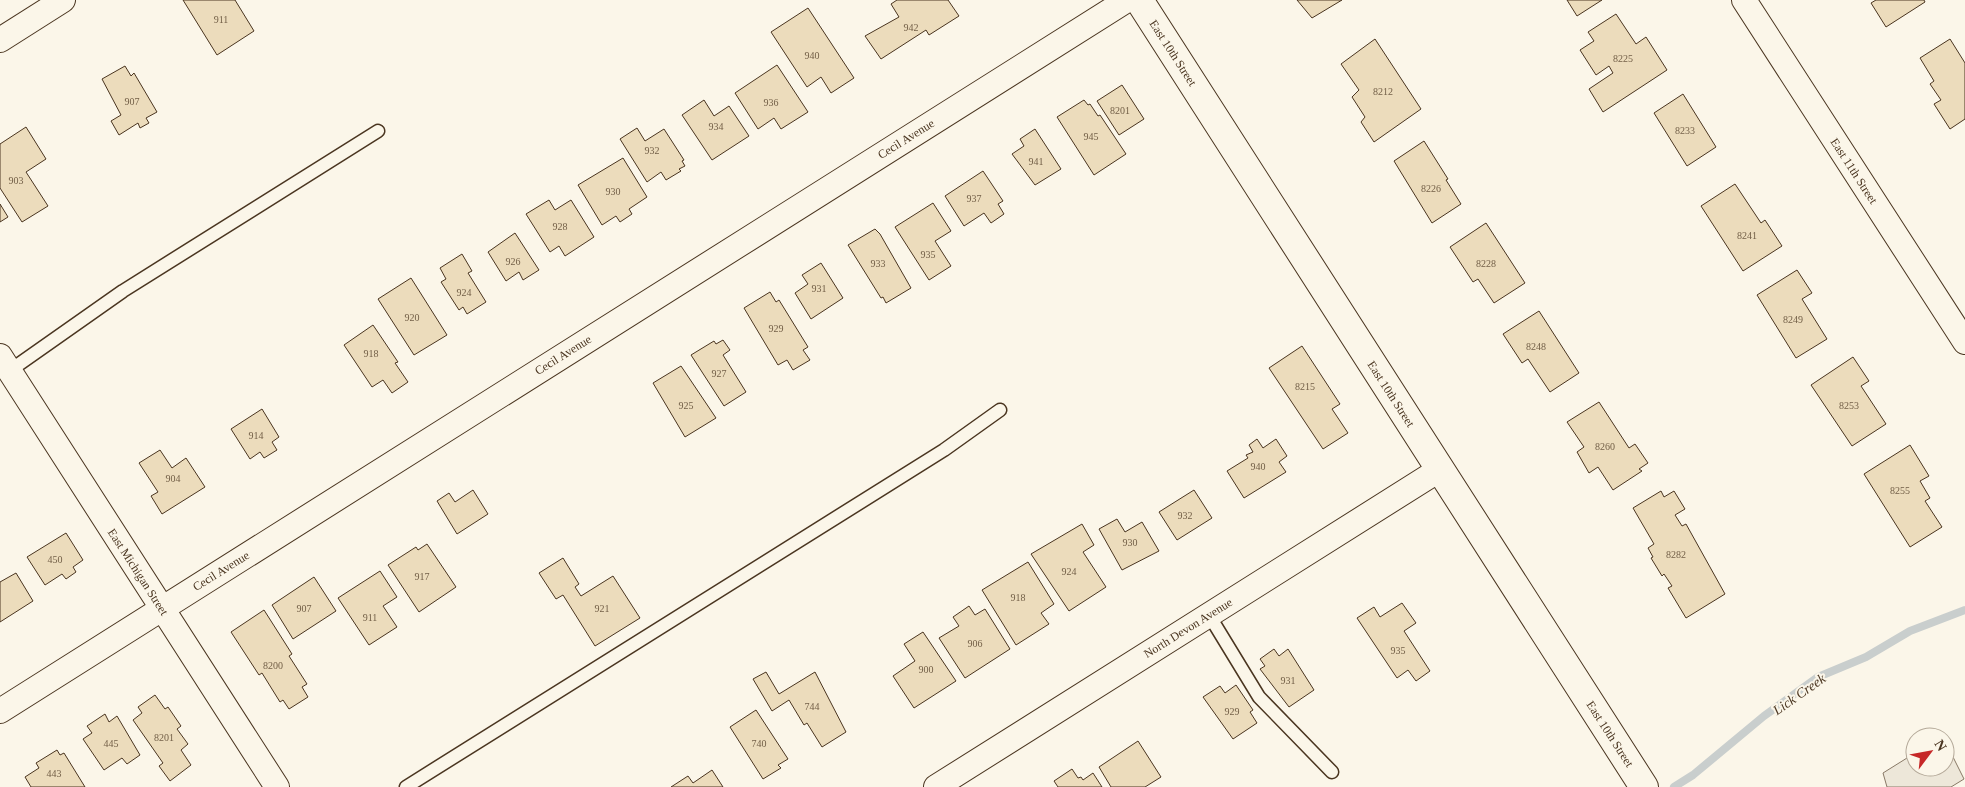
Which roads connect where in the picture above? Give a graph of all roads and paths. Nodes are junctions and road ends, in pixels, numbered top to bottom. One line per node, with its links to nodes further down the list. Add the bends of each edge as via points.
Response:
1 (63, 0): 5 (street)
2 (1127, 0): 11 (street, Cecil Avenue)
3 (1139, 0): 10 (main road, East 10th Street)
4 (1744, 0): 7 (street, East 11th Street)
5 (0, 40)
6 (378, 131): 8 (lane)
7 (1965, 342)
8 (3, 368): 11 (street, East Michigan Street)
9 (1000, 410): 16 (lane, via 944,450)
10 (1439, 470): 12 (street, North Devon Avenue); 18 (main road, East 10th Street)
11 (162, 608): 13 (street, Cecil Avenue); 15 (street, East Michigan Street)
12 (1209, 615): 14 (lane, via 1259,696); 17 (street, North Devon Avenue)
13 (0, 711)
14 (1332, 772)
15 (277, 787)
16 (406, 787)
17 (936, 787)
18 (1644, 787)

